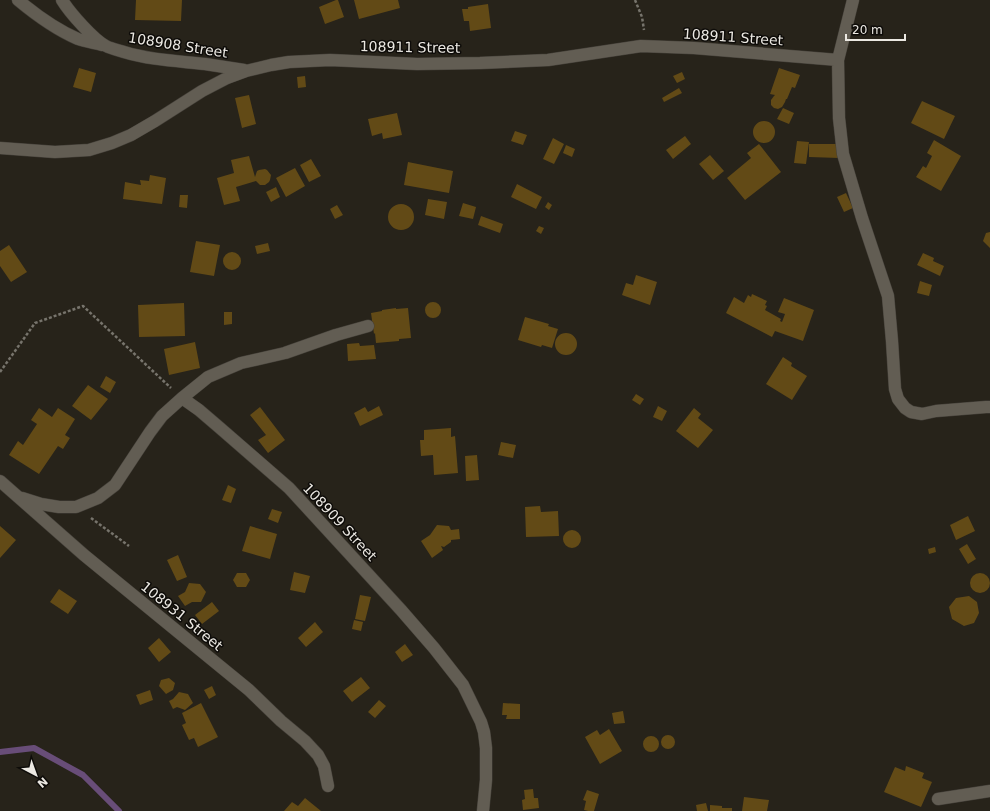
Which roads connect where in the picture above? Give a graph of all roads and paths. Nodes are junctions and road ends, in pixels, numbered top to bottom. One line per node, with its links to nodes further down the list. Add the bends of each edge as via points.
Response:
1 (18, 0): 5 (street, 108908 Street, via 66,33)
2 (62, 0): 5 (street, 108908 Street, via 82,25)
3 (635, 0): 6 (path, via 642,17)
4 (853, 0): 7 (street)
5 (106, 46): 8 (street, 108908 Street, via 138,56)
6 (646, 46): 7 (street, 108911 Street); 8 (street, 108911 Street, via 548,60 417,64 330,60 271,64)
7 (838, 60): 13 (street, via 839,118 843,154 888,296 895,389 898,399 911,412 922,414)
8 (246, 71): 9 (street, 108911 Street, via 202,91 131,135 112,143 89,150 55,152)
9 (0, 148)
10 (368, 326): 12 (street, via 286,353 241,363 208,378)
11 (0, 372): 12 (path, via 35,323 83,306)
12 (182, 398): 16 (street, via 162,416 115,485 98,498); 21 (street, 108909 Street, via 289,488 401,610 463,685 484,732 486,772)
13 (990, 407)
14 (0, 481): 15 (street, 108931 Street)
15 (15, 496): 16 (street, via 41,504); 18 (street, 108931 Street, via 249,690 306,741 324,766)
16 (76, 507): 17 (path)
17 (129, 546)
18 (328, 786)
19 (990, 791): 20 (street)
20 (938, 798)
21 (483, 811)

